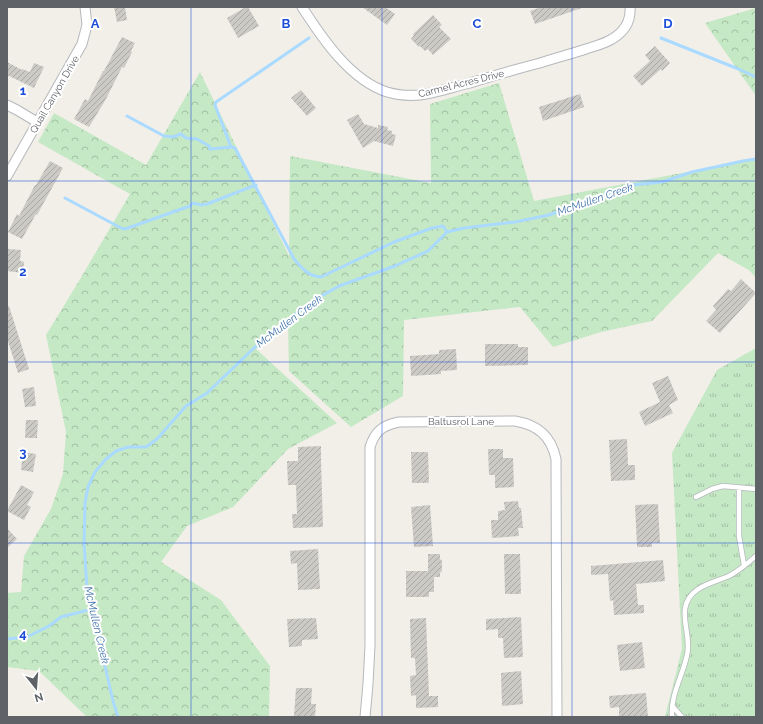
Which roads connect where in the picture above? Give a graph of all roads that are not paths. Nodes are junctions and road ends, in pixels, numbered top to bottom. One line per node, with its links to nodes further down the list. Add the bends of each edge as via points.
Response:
1 (85, 7): 5 (street, Quail Canyon Drive, via 87,25 82,44)
2 (302, 7): 3 (street, Carmel Acres Drive, via 329,45 356,74 381,90 420,95 603,44 625,29)
3 (630, 7)
4 (7, 105): 5 (street)
5 (37, 122): 6 (street, Quail Canyon Drive)
6 (7, 176)
7 (739, 488): 8 (lane); 9 (lane, via 717,487); 11 (lane, via 739,536)
8 (756, 489)
9 (696, 497)
10 (756, 556): 11 (lane)
11 (744, 565): 12 (lane, via 729,575 707,584 688,598 684,616 688,650)
12 (673, 707): 15 (lane); 16 (lane)
13 (365, 717): 14 (street, Baltusrol Lane, via 370,645 370,447 373,440 379,430 399,422 516,421 543,433 550,441 556,459)
14 (557, 717)
15 (672, 717)
16 (682, 717)

